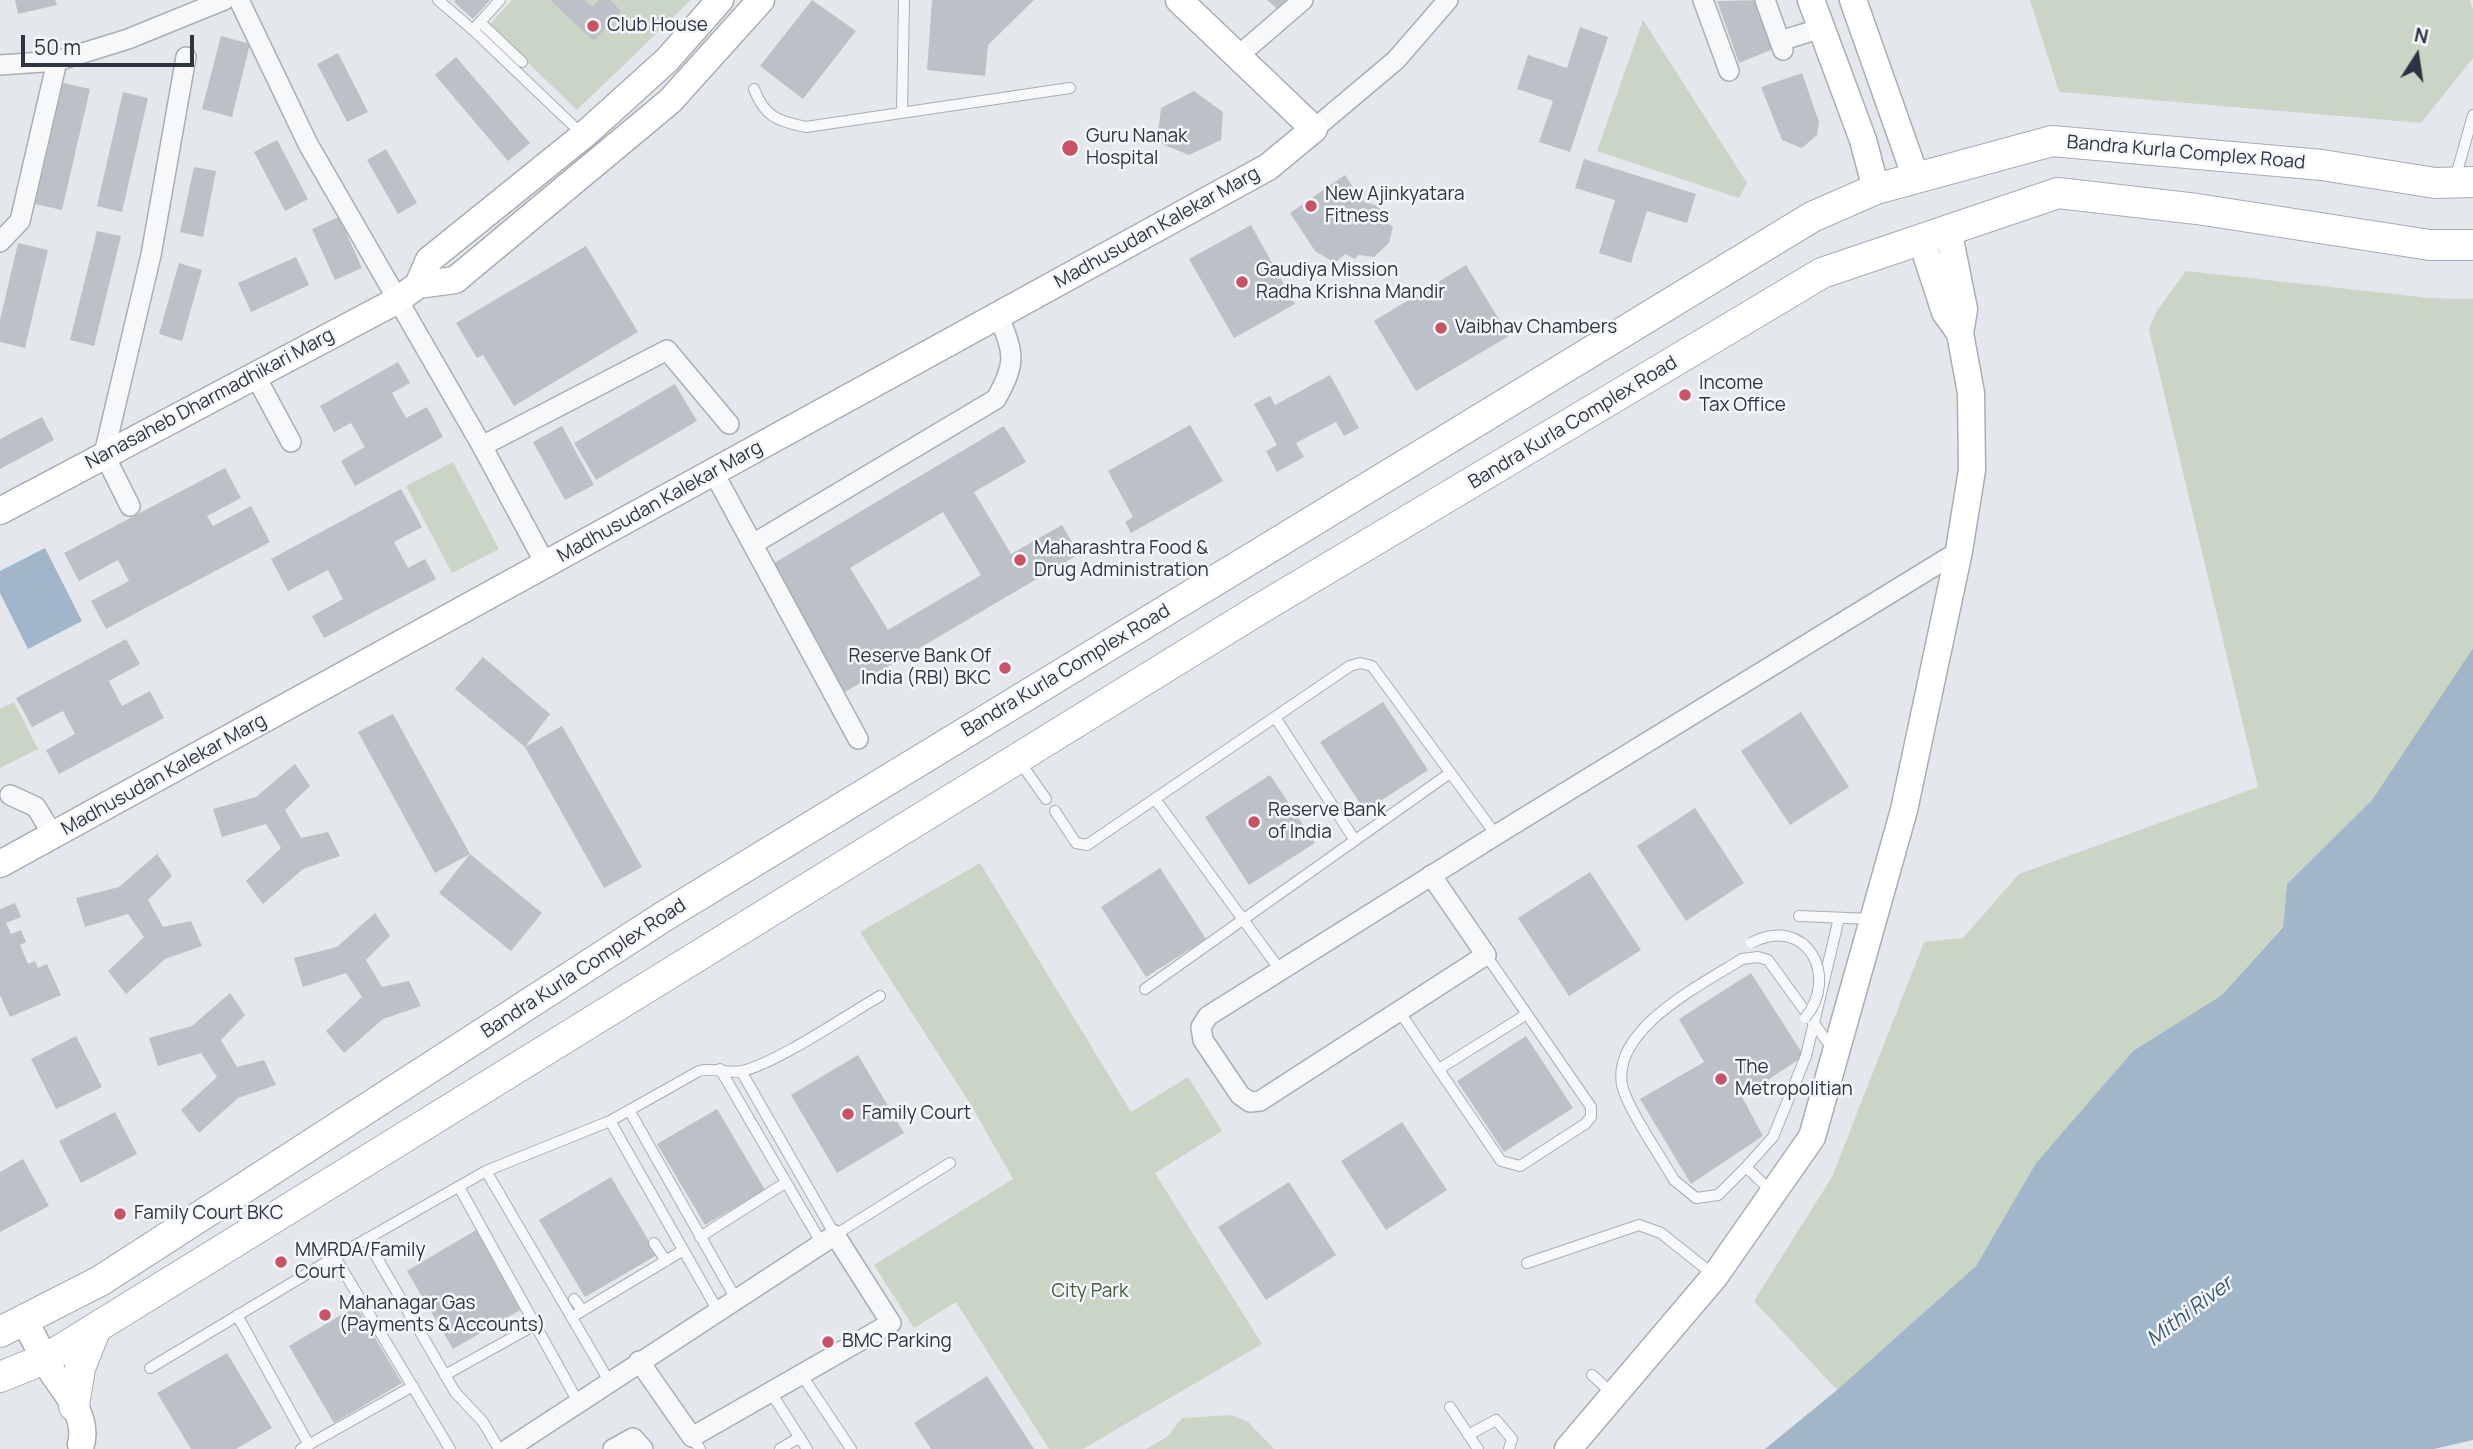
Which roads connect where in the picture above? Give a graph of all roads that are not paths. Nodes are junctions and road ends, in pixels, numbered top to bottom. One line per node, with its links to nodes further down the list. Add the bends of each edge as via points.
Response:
1 (224, 0): 19 (street)
2 (239, 0): 38 (street, via 308,144)
3 (438, 0): 15 (lane)
4 (500, 0): 15 (lane)
5 (720, 0): 28 (street, Nanasaheb Dharmadhikari Marg, via 667,60)
6 (761, 0): 33 (street, Nanasaheb Dharmadhikari Marg, via 670,101)
7 (904, 0): 25 (lane)
8 (1303, 0): 17 (street)
9 (1448, 0): 27 (street, via 1395,60)
10 (1703, 0): 22 (street)
11 (1765, 0): 16 (street, via 1781,46)
12 (1811, 0): 16 (street)
13 (1853, 0): 29 (street)
14 (1192, 4): 17 (street)
15 (476, 26): 20 (lane); 28 (lane)
16 (1822, 28): 32 (street)
17 (1238, 56): 27 (street)
18 (186, 57): 44 (street, via 151,255)
19 (57, 61): 21 (street); 35 (street, via 20,221)
20 (522, 62)
21 (0, 65)
22 (1729, 71)
23 (1070, 88): 25 (lane)
24 (754, 89): 25 (lane, via 762,109 784,122 806,127)
25 (902, 113)
26 (2473, 115): 30 (lane)
27 (1314, 129): 39 (street, Madhusudan Kalekar Marg, via 1268,167)
28 (584, 135): 31 (street, Nanasaheb Dharmadhikari Marg)
29 (1916, 178): 30 (main road, Bandra Kurla Complex Road, via 2052,141 2322,165); 32 (main road, Bandra Kurla Complex Road)
30 (2463, 183)
31 (518, 188): 33 (street); 37 (street, Nanasaheb Dharmadhikari Marg, via 429,260)
32 (1876, 189): 104 (main road, Bandra Kurla Complex Road, via 1812,216 666,915 100,1281)
33 (541, 211): 37 (street, Nanasaheb Dharmadhikari Marg, via 455,280)
34 (1935, 234): 36 (main road, Bandra Kurla Complex Road, via 2058,193 2430,245); 49 (street, via 1964,309 1960,333 1971,393 1972,470); 53 (main road, Bandra Kurla Complex Road, via 1822,273)
35 (0, 242)
36 (2473, 245)
37 (418, 285): 38 (street, Nanasaheb Dharmadhikari Marg)
38 (396, 301): 40 (street, Nanasaheb Dharmadhikari Marg); 43 (street)
39 (999, 315): 45 (street, Madhusudan Kalekar Marg); 48 (street, via 1011,346 1010,374 996,399)
40 (255, 375): 42 (street); 44 (street, Nanasaheb Dharmadhikari Marg)
41 (729, 424): 43 (street, via 667,350)
42 (292, 442)
43 (482, 446): 50 (street)
44 (104, 454): 46 (street); 47 (street, Nanasaheb Dharmadhikari Marg)
45 (714, 473): 48 (street); 50 (street, Madhusudan Kalekar Marg)
46 (130, 506)
47 (0, 511)
48 (753, 544): 52 (street)
49 (1959, 551): 60 (street); 67 (street, via 1904,810)
50 (546, 565): 59 (street, Madhusudan Kalekar Marg)
51 (1275, 717): 54 (lane, via 1350,666 1372,666); 57 (lane); 61 (lane)
52 (858, 739)
53 (1018, 759): 56 (lane); 105 (main road, Bandra Kurla Complex Road)
54 (1450, 773): 60 (lane); 61 (lane)
55 (10, 795): 59 (street, via 36,807)
56 (1046, 799)
57 (1155, 799): 58 (lane, via 1087,845 1076,843); 66 (lane)
58 (1055, 811)
59 (53, 835): 62 (street, Madhusudan Kalekar Marg)
60 (1496, 835): 63 (street)
61 (1354, 839): 66 (lane)
62 (0, 864)
63 (1431, 876): 68 (street); 70 (street)
64 (1798, 916): 65 (lane)
65 (1839, 918): 67 (lane); 75 (lane, via 1828,972)
66 (1242, 919): 70 (lane); 71 (lane)
67 (1873, 919): 76 (street)
68 (1486, 955): 73 (street); 74 (lane)
69 (1742, 959): 75 (lane, via 1768,960); 75 (lane, bridge, via 1751,943 1764,936 1796,938 1809,948 1817,962 1819,983); 83 (lane, via 1649,1019 1624,1063 1622,1078 1628,1099 1685,1192 1696,1198 1718,1195)
70 (1280, 970): 73 (street, via 1208,1016 1201,1027 1203,1040 1240,1095 1250,1101 1260,1101)
71 (1144, 989)
72 (880, 996): 79 (lane)
73 (1399, 1011): 78 (lane)
74 (1527, 1014): 78 (lane); 78 (lane, via 1591,1107 1591,1117 1520,1166 1501,1161)
75 (1809, 1020): 76 (lane); 83 (lane, via 1806,1056 1775,1134)
76 (1834, 1051): 87 (street, via 1811,1137)
77 (720, 1069): 79 (lane); 80 (lane, via 699,1071); 85 (lane)
78 (1439, 1069)
79 (741, 1071): 90 (lane)
80 (629, 1110): 81 (lane); 88 (lane)
81 (610, 1121): 84 (lane); 92 (lane)
82 (950, 1163): 90 (lane)
83 (1746, 1167): 87 (lane)
84 (486, 1171): 86 (lane); 102 (lane)
85 (785, 1183): 88 (lane); 90 (lane)
86 (459, 1186): 89 (lane); 103 (lane)
87 (1773, 1193): 96 (street)
88 (700, 1237): 98 (lane)
89 (366, 1239): 93 (lane); 110 (lane)
90 (829, 1240): 98 (street); 109 (street, via 891,1323)
91 (654, 1242): 94 (lane)
92 (682, 1251): 94 (lane); 100 (lane)
93 (335, 1257): 101 (lane); 114 (lane)
94 (666, 1261): 99 (lane)
95 (1527, 1263): 96 (lane, via 1639,1224 1661,1233)
96 (1715, 1276): 116 (street)
97 (574, 1299): 99 (lane)
98 (736, 1299): 100 (street)
99 (582, 1310): 102 (lane)
100 (718, 1311): 106 (street)
101 (237, 1315): 108 (lane); 125 (lane)
102 (572, 1317): 113 (lane)
103 (535, 1325): 110 (lane); 117 (lane)
104 (12, 1327): 107 (street)
105 (96, 1328): 107 (main road, Bandra Kurla Complex Road); 118 (main road, via 80,1368)
106 (639, 1361): 113 (street); 122 (street)
107 (51, 1367): 112 (main road, Bandra Kurla Complex Road); 118 (street); 124 (street, via 52,1385)
108 (150, 1368)
109 (800, 1374): 115 (street); 132 (lane)
110 (445, 1375): 127 (lane)
111 (1592, 1375): 116 (lane)
112 (0, 1377)
113 (609, 1381): 117 (street)
114 (413, 1386): 125 (lane); 126 (lane)
115 (770, 1391): 121 (lane); 122 (street)
116 (1614, 1395): 135 (street)
117 (578, 1402): 123 (street)
118 (74, 1406): 124 (street, via 85,1430)
119 (1450, 1407): 120 (lane)
120 (1468, 1434): 133 (lane); 134 (lane, via 1496,1420 1512,1439)
121 (800, 1437): 130 (lane); 131 (lane)
122 (696, 1443)
123 (519, 1446)
124 (82, 1447)
125 (305, 1447)
126 (450, 1449)
127 (499, 1449)
128 (613, 1449): 129 (street, via 633,1438)
129 (643, 1449)
130 (780, 1449)
131 (807, 1449)
132 (851, 1449)
133 (1478, 1449)
134 (1509, 1449)
135 (1568, 1449)

